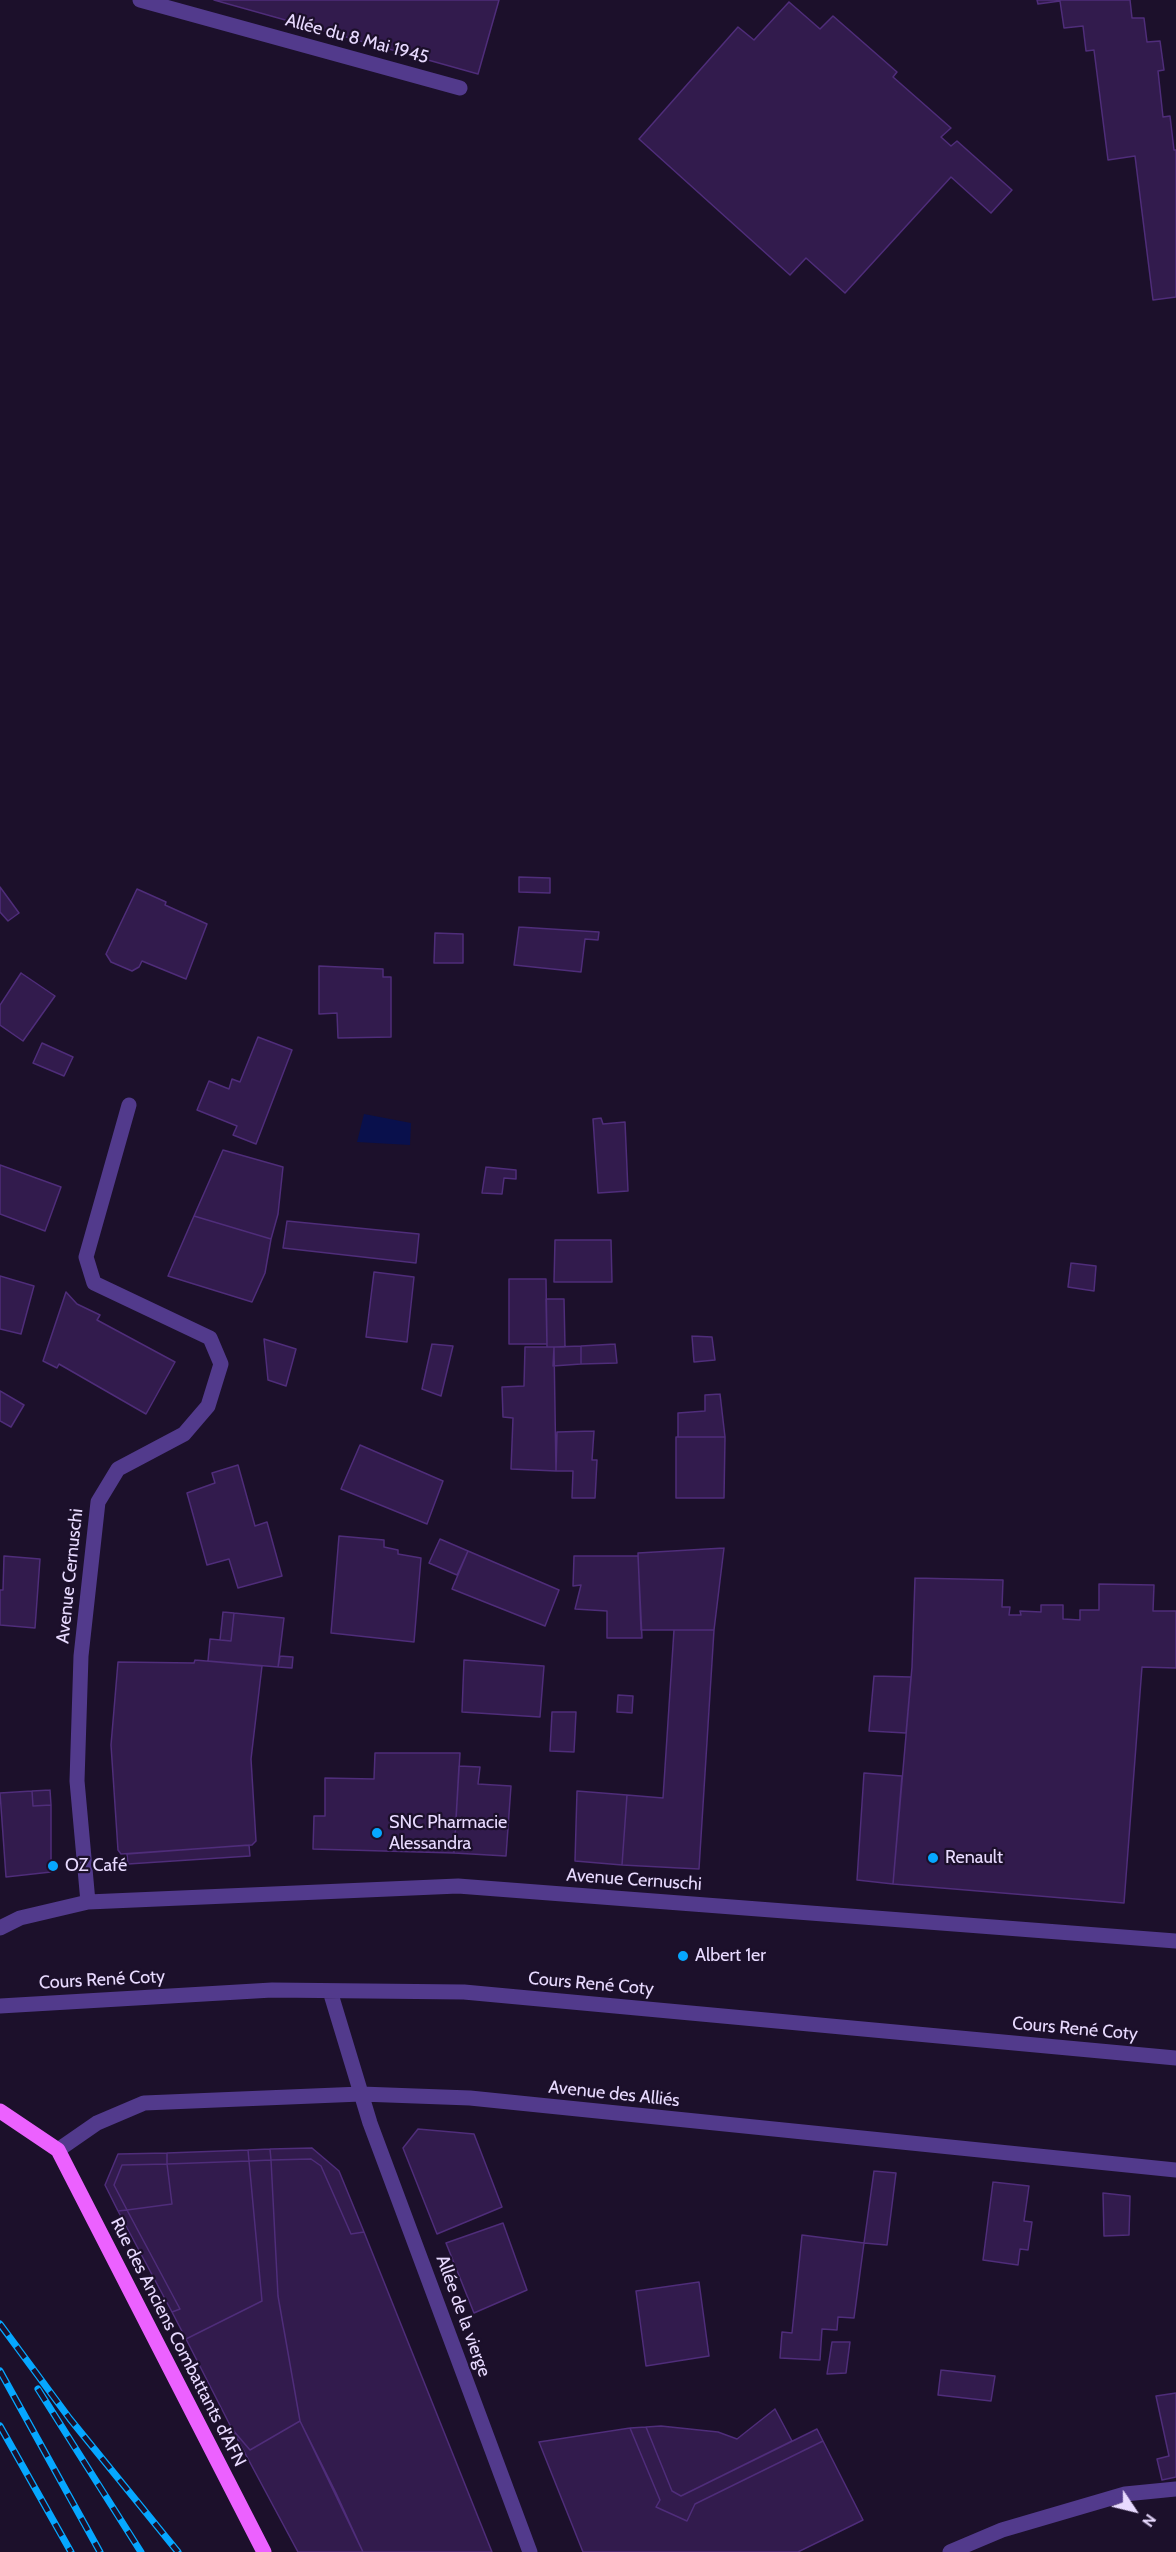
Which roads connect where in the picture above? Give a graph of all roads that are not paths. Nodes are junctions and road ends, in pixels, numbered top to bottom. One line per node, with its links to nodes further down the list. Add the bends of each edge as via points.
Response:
1 (140, 0): 2 (street, Allée du 8 Mai 1945)
2 (460, 88)
3 (129, 1105): 4 (street, Avenue Cernuschi, via 86,1257 94,1283 210,1338 222,1364 208,1406 190,1427 118,1469 98,1502 81,1656 77,1781)
4 (88, 1902): 5 (street, Avenue Cernuschi, via 20,1918); 6 (street, Avenue Cernuschi, via 458,1886)
5 (0, 1928)
6 (1176, 1941)
7 (330, 1991): 8 (street, Cours René Coty, via 272,1990); 9 (street, Cours René Coty, via 464,1992); 10 (street, Allée de la vierge)
8 (0, 2006)
9 (1176, 2058)
10 (361, 2094): 12 (street, Avenue des Alliés, via 144,2103 97,2123); 13 (street, Avenue des Alliés, via 470,2098); 16 (street, Allée de la vierge)
11 (0, 2111): 12 (main road)
12 (58, 2150): 15 (main road, Rue des Anciens Combattants d'AFN)
13 (1176, 2170)
14 (1176, 2488): 17 (street, via 1125,2494 1002,2530)
15 (264, 2552)
16 (530, 2552)
17 (950, 2552)

